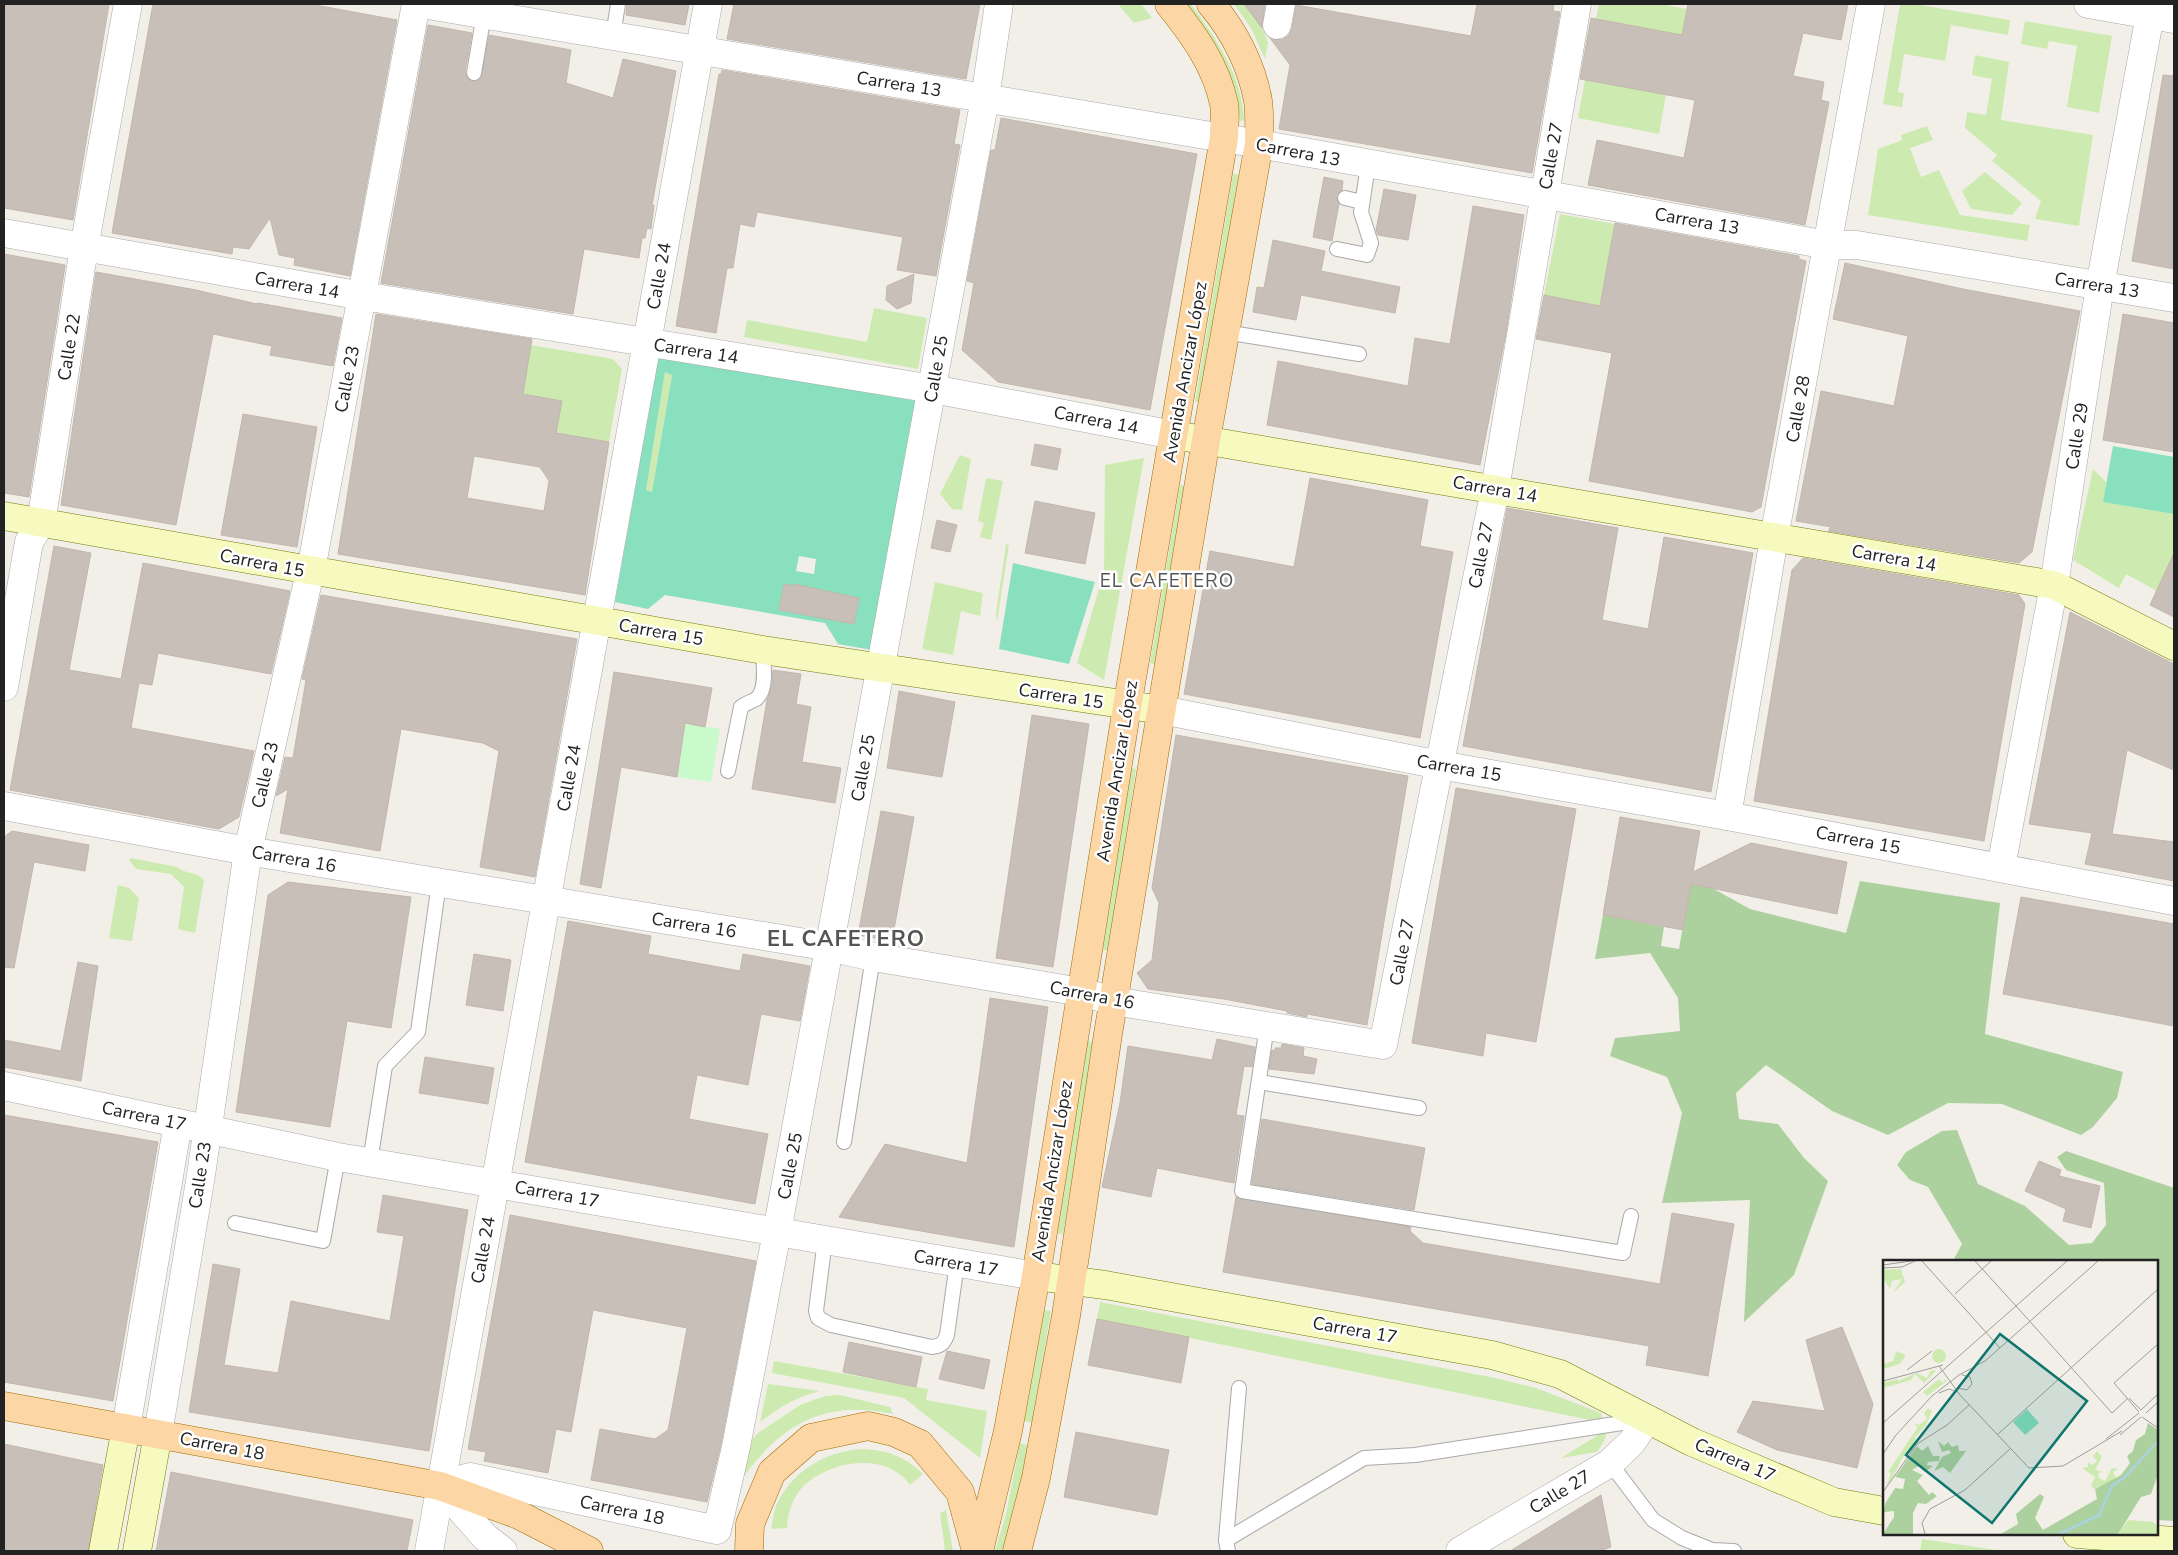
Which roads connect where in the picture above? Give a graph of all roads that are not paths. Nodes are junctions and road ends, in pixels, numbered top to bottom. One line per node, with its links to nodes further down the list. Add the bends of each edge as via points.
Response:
1 (128, 4): 26 (street, Calle 22)
2 (416, 4): 29 (street, Calle 23)
3 (422, 4): 13 (street, Carrera 13)
4 (618, 4): 14 (lane)
5 (708, 4): 15 (street, Calle 24)
6 (999, 4): 17 (street, Calle 25)
7 (1169, 4): 18 (main road, Avenida Ancizar López, via 1198,41 1217,78 1225,106)
8 (1211, 4): 19 (main road, Avenida Ancizar López, via 1227,23 1248,64 1258,102)
9 (1577, 4): 21 (street, Calle 27)
10 (1871, 4): 25 (street, Calle 28)
11 (2088, 4): 12 (street)
12 (2159, 13): 28 (street, Calle 29)
13 (484, 14): 14 (street, Carrera 13); 16 (lane)
14 (613, 36): 15 (street, Carrera 13)
15 (699, 51): 17 (street, Carrera 13); 32 (street, Calle 24)
16 (474, 73)
17 (985, 98): 18 (street, Carrera 13); 34 (street, Calle 25)
18 (1224, 138): 19 (street, Carrera 13); 35 (main road, Avenida Ancizar López)
19 (1259, 144): 20 (street, Carrera 13); 31 (main road, Avenida Ancizar López)
20 (1368, 165): 21 (street, Carrera 13); 23 (lane)
21 (1545, 195): 25 (street, Carrera 13); 37 (street, Calle 27)
22 (1345, 198): 23 (lane)
23 (1362, 202): 27 (lane, via 1361,212 1371,243 1367,255)
24 (4, 233): 26 (street, Carrera 14)
25 (1828, 244): 28 (street, Carrera 13, via 1858,245); 40 (street, Calle 28)
26 (84, 248): 29 (street, Carrera 14); 39 (street, Calle 22)
27 (1337, 249)
28 (2100, 286): 30 (street, Carrera 13); 42 (street, Calle 29)
29 (363, 296): 32 (street, Carrera 14); 41 (street, Calle 23)
30 (2174, 298)
31 (1225, 332): 33 (lane); 36 (main road, Avenida Ancizar López)
32 (647, 343): 34 (street, Carrera 14); 43 (street, Calle 24)
33 (1359, 354)
34 (933, 388): 35 (street, Carrera 14); 46 (street, Calle 25)
35 (1174, 435): 36 (street, Carrera 14); 48 (main road, Avenida Ancizar López)
36 (1206, 440): 37 (street, Carrera 14); 49 (main road, Avenida Ancizar López)
37 (1495, 489): 40 (street, Carrera 14); 50 (street, Calle 27)
38 (4, 516): 39 (street, Carrera 15)
39 (41, 523): 41 (street, Carrera 15); 47 (street, Calle 22, via 29,542)
40 (1774, 538): 42 (street, Carrera 14); 53 (street, Calle 28)
41 (310, 572): 43 (street, Carrera 15); 54 (street, Calle 23)
42 (2054, 585): 44 (street, Carrera 14); 55 (street, Calle 29)
43 (597, 621): 45 (street, Carrera 15); 57 (street, Calle 24)
44 (2174, 646)
45 (763, 650): 46 (street, Carrera 15); 51 (lane, via 761,690 757,698 741,707)
46 (881, 667): 48 (street, Carrera 15); 59 (street, Calle 25)
47 (4, 688)
48 (1127, 707): 49 (street, Carrera 15); 61 (main road, Avenida Ancizar López)
49 (1162, 710): 50 (street, Carrera 15); 62 (main road, Avenida Ancizar López)
50 (1440, 765): 53 (street, Carrera 15); 64 (street, Calle 27)
51 (728, 771)
52 (4, 806): 54 (street, Carrera 16)
53 (1727, 816): 55 (street, Carrera 15)
54 (248, 851): 56 (street, Carrera 16); 69 (street, Calle 23)
55 (2001, 868): 58 (street, Carrera 15)
56 (439, 883): 57 (street, Carrera 16); 72 (lane, via 418,1032 385,1066)
57 (547, 901): 59 (street, Carrera 16); 73 (street, Calle 24)
58 (2174, 901)
59 (830, 947): 60 (street, Carrera 16); 76 (street, Calle 25)
60 (873, 957): 61 (street, Carrera 16); 70 (lane)
61 (1081, 992): 62 (street, Carrera 16); 79 (main road, Avenida Ancizar López)
62 (1114, 1001): 63 (street, Carrera 16); 80 (main road, Avenida Ancizar López)
63 (1267, 1026): 64 (street, Carrera 16); 65 (lane)
64 (1383, 1045)
65 (1259, 1082): 67 (lane); 74 (lane, via 1242,1191 1623,1253)
66 (4, 1086): 68 (street, Carrera 17)
67 (1419, 1108)
68 (178, 1123): 69 (street, Carrera 17); 84 (street, Calle 23)
69 (207, 1130): 71 (street, Carrera 17); 85 (street, Calle 23)
70 (844, 1142)
71 (338, 1157): 72 (street, Carrera 17); 75 (lane, via 323,1241)
72 (370, 1162): 73 (street, Carrera 17)
73 (496, 1183): 76 (street, Carrera 17); 88 (street, Calle 24)
74 (1631, 1216)
75 (235, 1223)
76 (777, 1232): 77 (street, Carrera 17); 90 (street, Calle 25)
77 (825, 1240): 78 (street, Carrera 17); 78 (lane, via 816,1310 818,1318 831,1325 932,1347 939,1346 948,1335)
78 (957, 1263): 79 (street, Carrera 17)
79 (1036, 1276): 80 (street, Carrera 17); 100 (main road, Avenida Ancizar López, via 1008,1431)
80 (1071, 1281): 83 (street, Carrera 17, via 1492,1355 1560,1374); 87 (main road, Avenida Ancizar López)
81 (1239, 1388): 93 (lane)
82 (4, 1406): 84 (main road, Carrera 18)
83 (1647, 1419): 86 (street, Calle 27, via 1632,1442); 89 (street, Carrera 17, via 1692,1442 1834,1502); 93 (lane, via 1416,1455 1364,1458)
84 (126, 1428): 85 (main road, Carrera 18); 94 (street, Calle 23)
85 (158, 1434): 88 (main road, Carrera 18); 95 (street, Calle 23)
86 (1610, 1463): 103 (street, Calle 27); 104 (lane, via 1653,1520 1704,1547)
87 (1036, 1478): 101 (main road, Avenida Ancizar López); 102 (main road)
88 (440, 1486): 90 (street, Carrera 18, via 470,1477); 96 (street, Calle 24); 97 (street, via 485,1537); 98 (main road, Carrera 18, via 519,1515)
89 (1883, 1511)
90 (717, 1530)
91 (2091, 1535): 92 (street)
92 (2174, 1541)
93 (1227, 1545)
94 (103, 1551)
95 (137, 1551)
96 (429, 1551)
97 (503, 1551)
98 (588, 1551)
99 (749, 1551): 100 (main road, via 750,1524 772,1472 811,1438 868,1426 894,1432 920,1444 960,1492)
100 (977, 1551)
101 (1017, 1551)
102 (1034, 1551)
103 (1460, 1551)
104 (1734, 1551)

